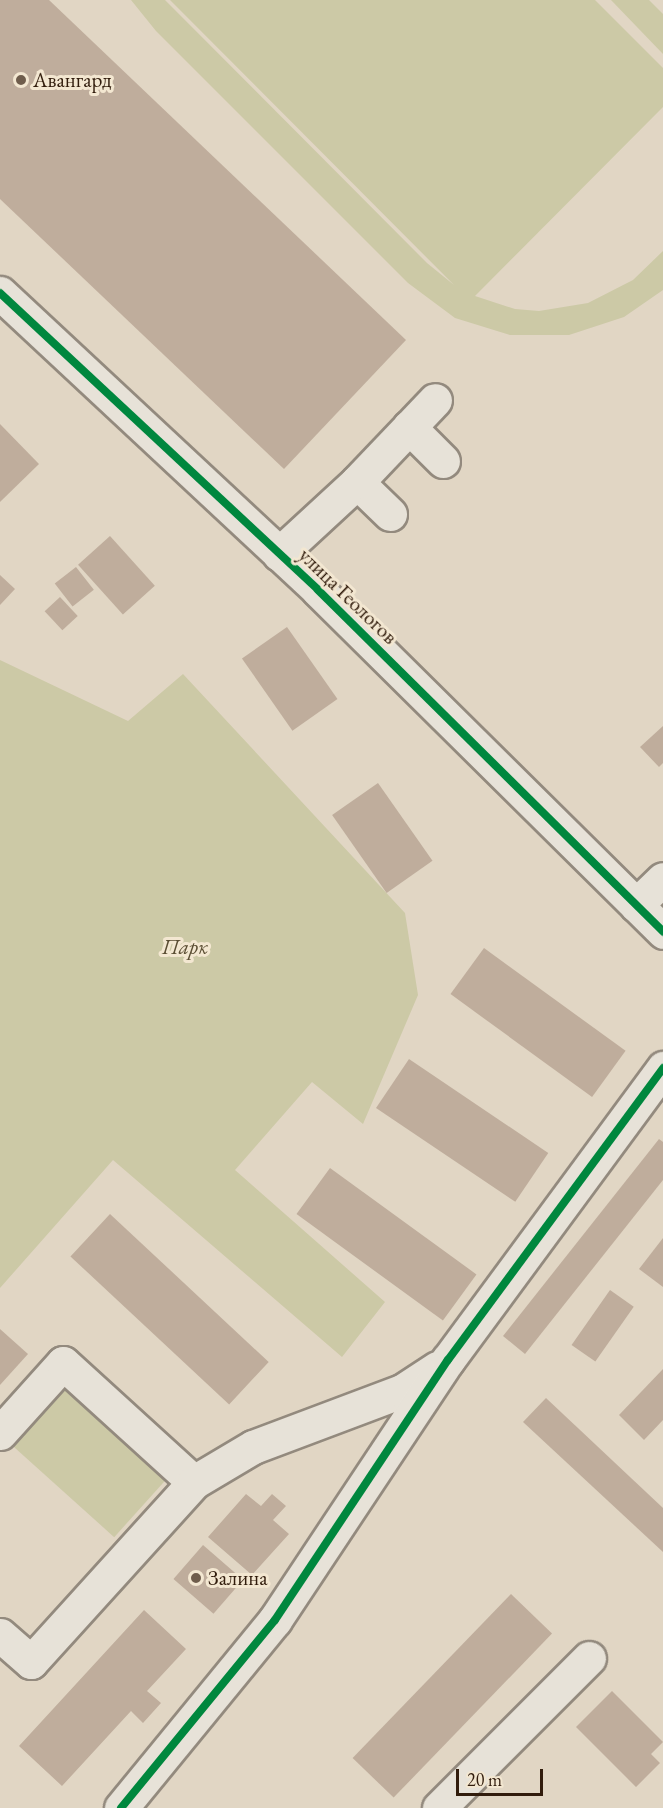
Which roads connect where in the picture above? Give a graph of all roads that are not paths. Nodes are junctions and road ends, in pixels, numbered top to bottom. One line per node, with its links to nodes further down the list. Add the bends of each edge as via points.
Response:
1 (0, 293): 7 (street, улица Геологов)
2 (435, 400): 3 (street)
3 (409, 427): 4 (street); 5 (street)
4 (442, 461)
5 (357, 482): 6 (street); 7 (street)
6 (390, 514)
7 (279, 554): 9 (street, улица Геологов)
8 (663, 879): 9 (street)
9 (636, 905): 10 (street, улица Геологов)
10 (663, 932)
11 (663, 1068): 12 (street)
12 (448, 1360): 14 (street, via 402,1391 253,1447); 17 (street, via 275,1620)
13 (0, 1433): 14 (street, via 63,1363)
14 (195, 1482): 15 (street, via 31,1662)
15 (0, 1635)
16 (589, 1658): 18 (street)
17 (121, 1808)
18 (439, 1808)

